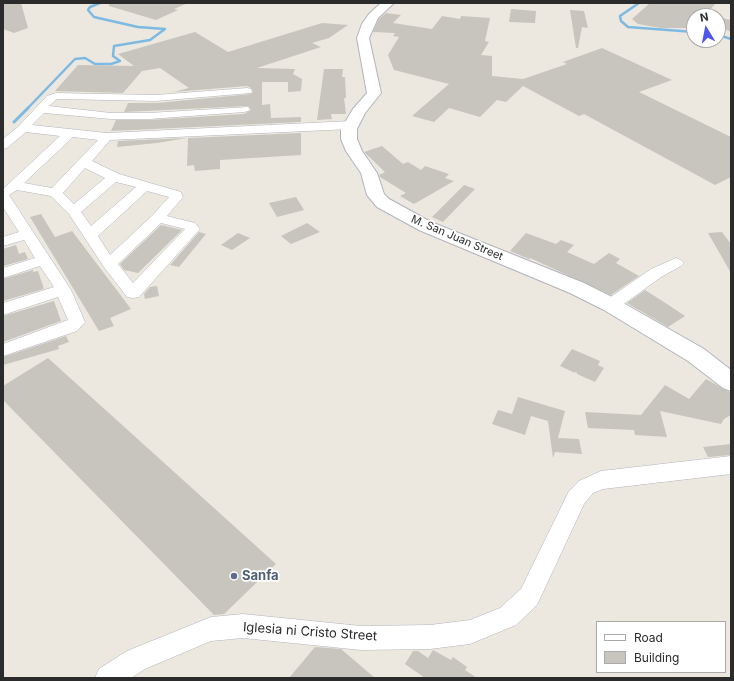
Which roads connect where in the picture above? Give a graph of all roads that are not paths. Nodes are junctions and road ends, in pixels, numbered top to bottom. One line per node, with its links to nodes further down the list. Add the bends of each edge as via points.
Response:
1 (388, 3): 4 (street, via 373,16 362,38 374,93)
2 (42, 109): 3 (street, via 119,116); 3 (street, via 51,98 59,96 156,98 248,88); 6 (street)
3 (244, 109): 5 (street)
4 (351, 125): 5 (street); 25 (street, M. San Juan Street, via 349,139 369,173 376,195 383,203 425,226 577,288)
5 (245, 129): 8 (street)
6 (10, 131): 7 (street); 9 (street)
7 (69, 134): 8 (street); 13 (street)
8 (107, 137): 10 (street)
9 (3, 145)
10 (84, 162): 11 (street); 14 (street)
11 (114, 177): 12 (street); 15 (street)
12 (144, 187): 16 (street, via 176,195); 18 (street)
13 (7, 192): 14 (street); 17 (street)
14 (55, 193): 15 (street)
15 (74, 211): 18 (street)
16 (158, 218): 22 (street); 22 (street, via 190,226 192,230 136,299)
17 (26, 235): 19 (street); 20 (street)
18 (90, 235): 22 (street)
19 (3, 242)
20 (43, 260): 23 (street); 24 (street)
21 (676, 263): 25 (street, via 656,272)
22 (110, 264)
23 (3, 273)
24 (63, 290): 26 (street); 27 (street, via 77,319 75,325)
25 (612, 305): 28 (street, M. San Juan Street, via 696,355)
26 (3, 309)
27 (3, 350)
28 (731, 382)
29 (731, 465): 30 (street, Iglesia ni Cristo Street, via 601,480 586,487 576,498 529,597 508,617 470,632 430,637 361,638 243,626 211,629 136,660)
30 (108, 678)

